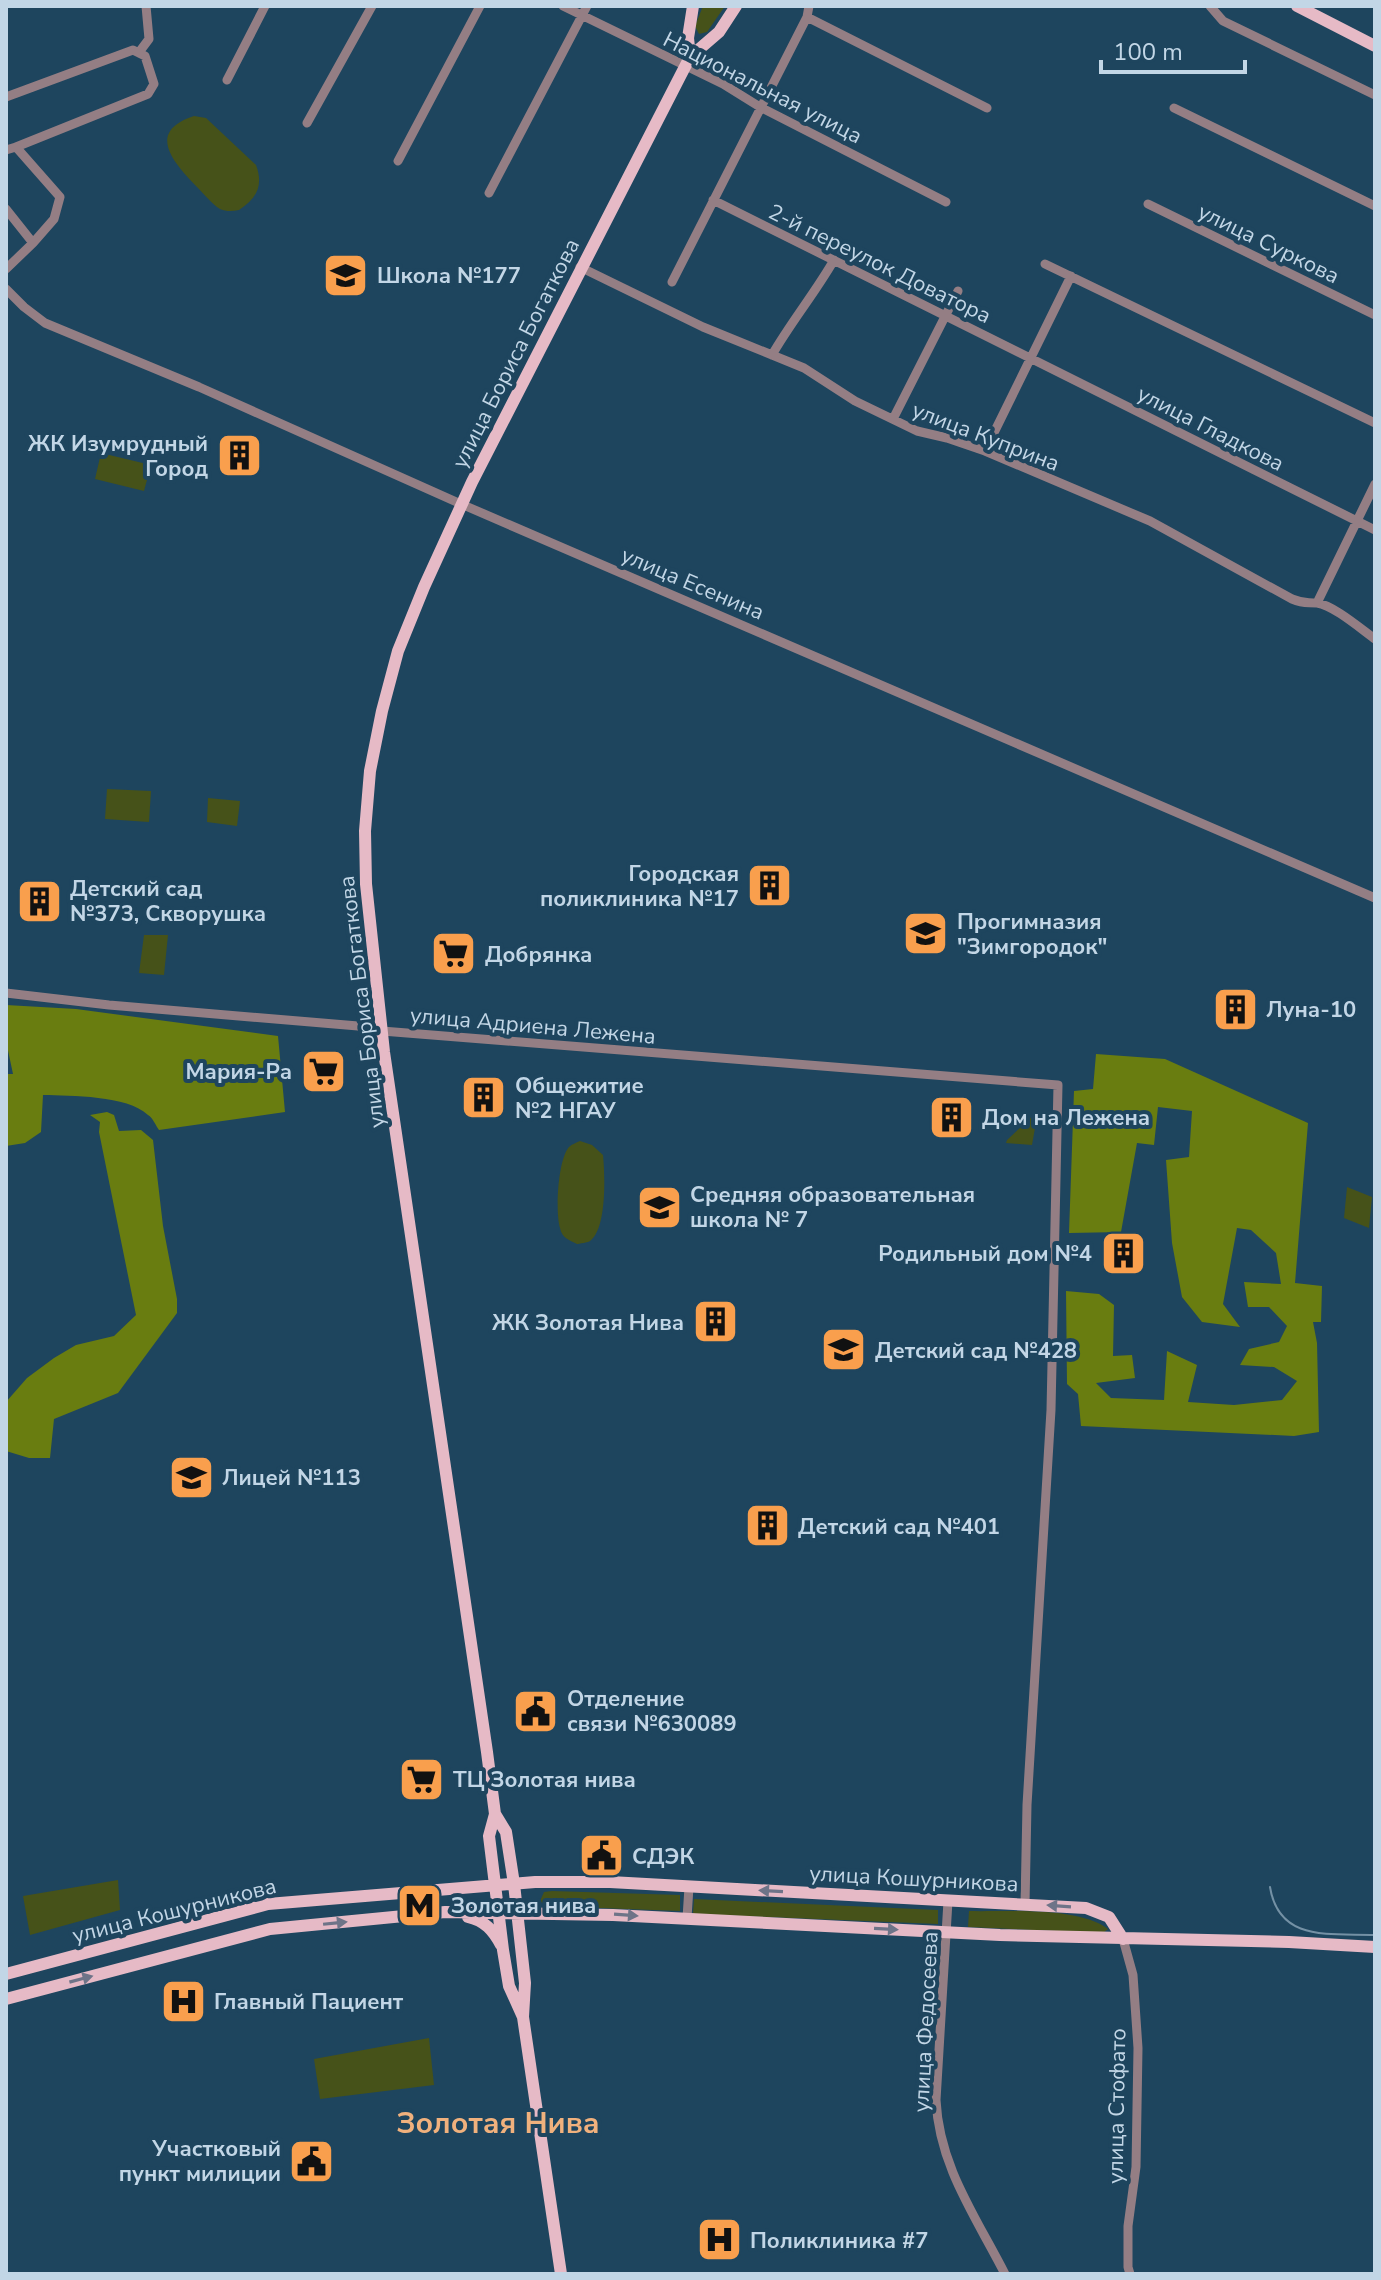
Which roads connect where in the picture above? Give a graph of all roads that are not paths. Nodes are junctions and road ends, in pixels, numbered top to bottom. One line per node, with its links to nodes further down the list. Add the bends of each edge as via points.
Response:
1 (146, 6): 14 (street, via 149,39)
2 (265, 6): 16 (street)
3 (372, 6): 22 (street)
4 (480, 6): 24 (street)
5 (563, 6): 12 (street, Национальная улица)
6 (587, 6): 12 (street)
7 (693, 6): 15 (main road, улица Бориса Богаткова)
8 (736, 6): 15 (main road, улица Бориса Богаткова, via 719,32)
9 (1210, 6): 17 (street, via 1223,21)
10 (1297, 6): 13 (main road)
11 (808, 11): 19 (street); 20 (street)
12 (582, 16): 15 (street, Национальная улица); 25 (street)
13 (1375, 46)
14 (140, 51): 18 (street); 23 (street, via 154,84 148,94)
15 (688, 62): 19 (street, Национальная улица); 34 (main road, улица Бориса Богаткова)
16 (227, 80)
17 (1375, 95)
18 (6, 97)
19 (760, 107): 26 (street); 27 (street, Национальная улица)
20 (987, 108)
21 (1174, 108): 29 (street)
22 (307, 123)
23 (11, 148): 31 (street, via 60,197 54,219)
24 (398, 161)
25 (489, 193)
26 (713, 200): 32 (street, 2-й переулок Доватора); 37 (street)
27 (946, 202)
28 (1148, 204): 41 (street, улица Суркова)
29 (1375, 206)
30 (6, 209): 31 (street)
31 (33, 243): 35 (street)
32 (834, 260): 40 (street, 2-й переулок Доватора); 42 (street)
33 (1045, 264): 36 (street)
34 (580, 267): 42 (street, улица Куприна); 48 (main road, улица Бориса Богаткова)
35 (6, 269)
36 (1071, 276): 43 (street); 45 (street)
37 (672, 282)
38 (6, 289): 48 (street, улица Есенина, via 45,323)
39 (958, 291): 40 (street)
40 (946, 315): 43 (street, 2-й переулок Доватора); 44 (street)
41 (1375, 315)
42 (772, 355): 44 (street, улица Куприна)
43 (1031, 358): 46 (street); 49 (street, улица Гладкова)
44 (893, 419): 46 (street, улица Куприна)
45 (1375, 423)
46 (985, 451): 51 (street, улица Куприна, via 1150,521 1292,599)
47 (1375, 484): 49 (street)
48 (461, 504): 53 (street, улица Есенина); 55 (main road, улица Бориса Богаткова, via 398,651 370,771 366,884)
49 (1357, 521): 50 (street, улица Гладкова); 51 (street)
50 (1375, 530)
51 (1317, 603): 52 (street, улица Куприна)
52 (1375, 639)
53 (1375, 898)
54 (6, 993): 55 (street, улица Адриена Лежена)
55 (382, 1031): 56 (main road, улица Бориса Богаткова); 61 (street, улица Адриена Лежена, via 1058,1085 1051,1410)
56 (495, 1814): 57 (main road, улица Бориса Богаткова, via 506,1832); 58 (main road, улица Бориса Богаткова, via 489,1836)
57 (514, 1884): 58 (main road, улица Кошурникова); 59 (main road, улица Кошурникова); 64 (main road, улица Бориса Богаткова)
58 (497, 1885): 63 (main road, улица Бориса Богаткова); 70 (main road, улица Кошурникова, via 268,1904)
59 (689, 1887): 60 (main road, улица Кошурникова, one-way to 59); 65 (street)
60 (948, 1901): 61 (main road, улица Кошурникова); 66 (street, улица Федосеева)
61 (1025, 1904): 67 (main road, улица Кошурникова, one-way to 61, via 1099,1911)
62 (437, 1912): 63 (main road, улица Кошурникова); 69 (main road, via 481,1920); 71 (main road, улица Кошурникова, one-way to 62, via 270,1929)
63 (500, 1913): 64 (main road, улица Кошурникова); 69 (main road, улица Бориса Богаткова)
64 (517, 1914): 65 (main road, улица Кошурникова, one-way to 65); 72 (main road, улица Бориса Богаткова)
65 (687, 1918): 66 (main road, улица Кошурникова, one-way to 66)
66 (948, 1932): 67 (main road, улица Кошурникова); 74 (street, улица Федосеева, via 937,2127 951,2171)
67 (1123, 1939): 68 (main road, улица Кошурникова); 75 (street, улица Стофато, via 1133,1975 1138,2048)
68 (1375, 1947)
69 (503, 1950): 72 (main road, улица Бориса Богаткова, via 509,1986)
70 (6, 1974)
71 (6, 1999)
72 (523, 2017): 73 (main road, улица Бориса Богаткова)
73 (561, 2274)
74 (1005, 2274)
75 (1130, 2274)

